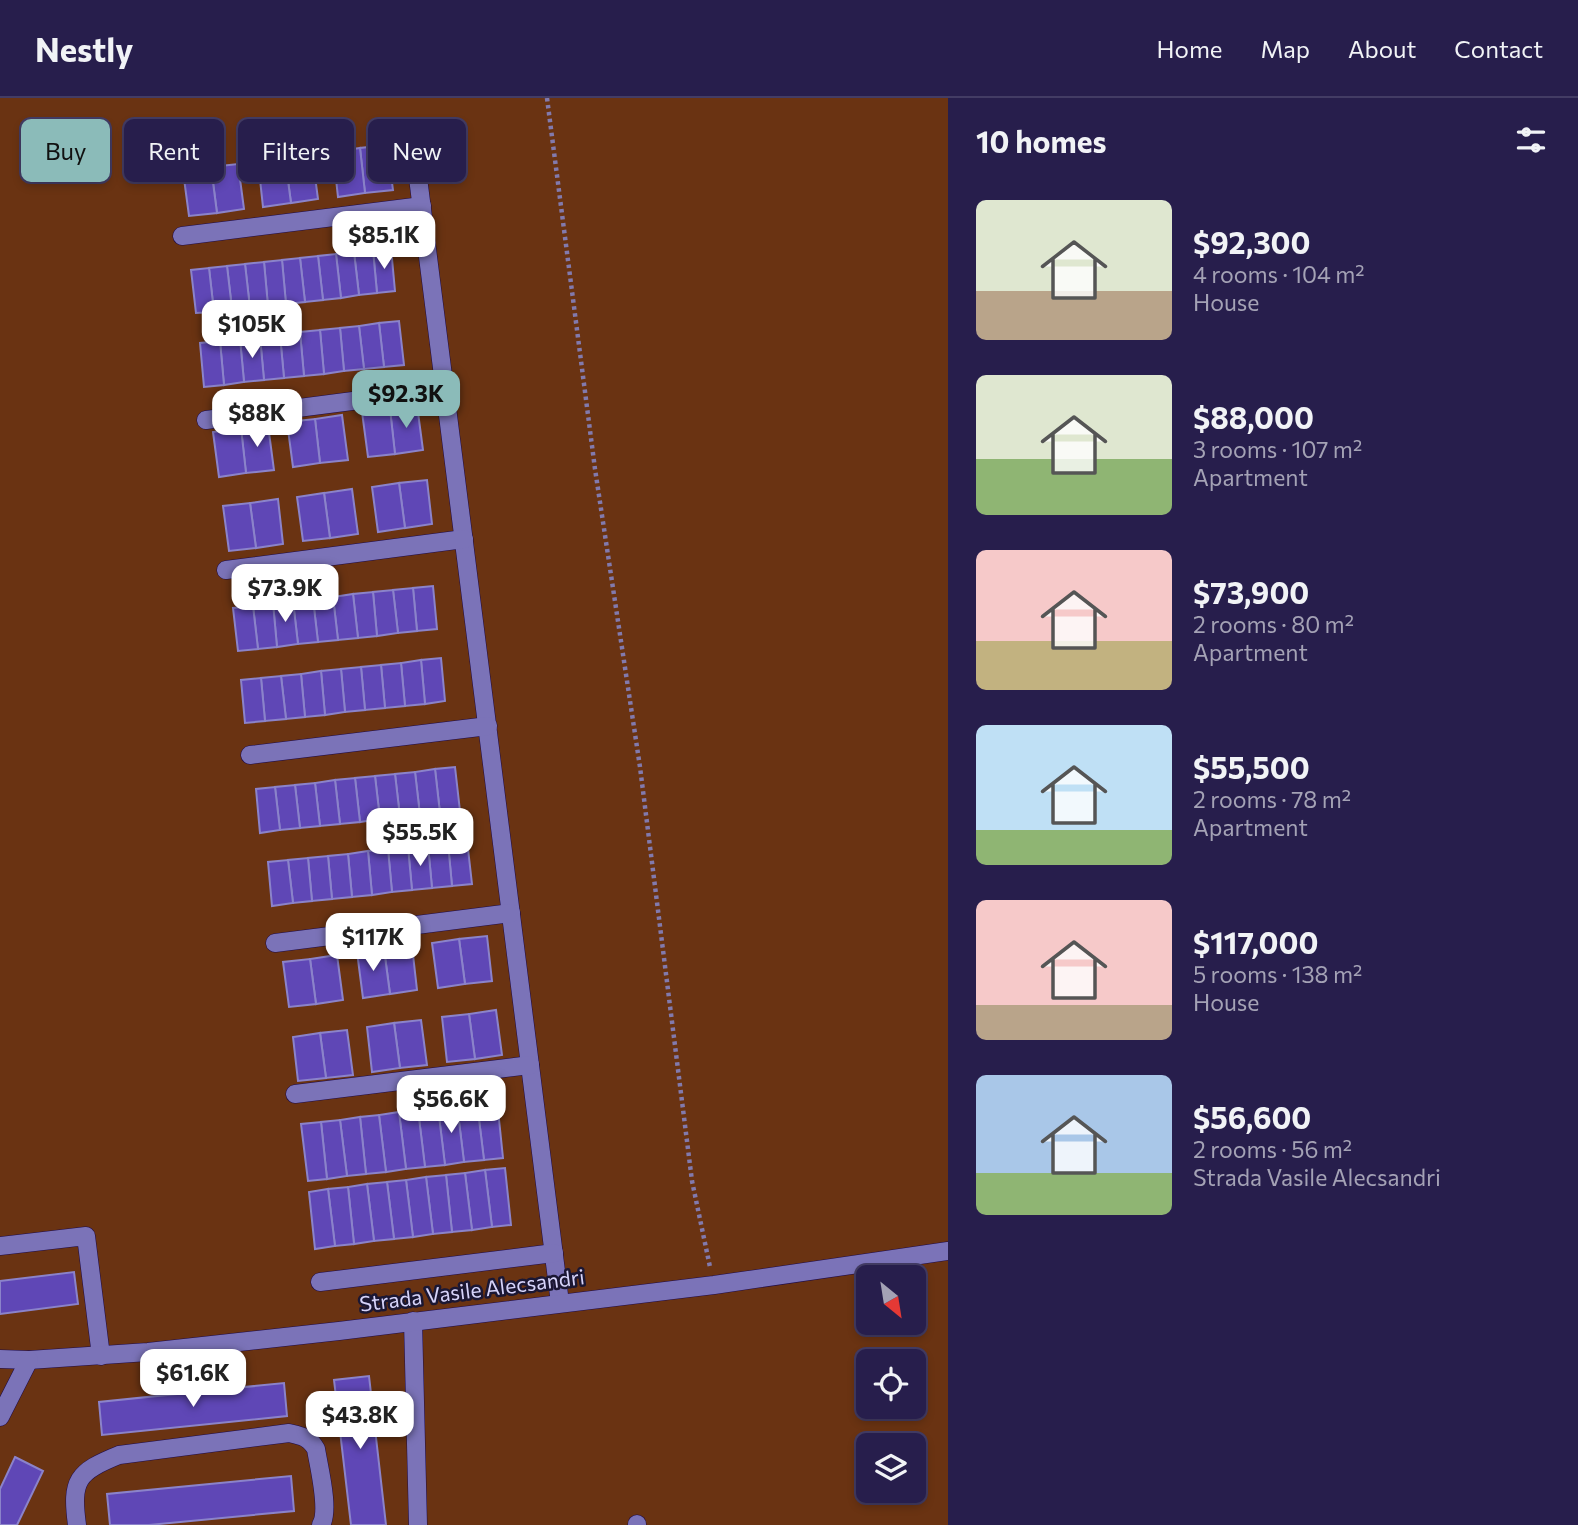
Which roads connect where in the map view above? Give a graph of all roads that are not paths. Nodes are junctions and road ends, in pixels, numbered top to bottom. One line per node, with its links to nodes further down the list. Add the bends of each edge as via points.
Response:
1 (419, 182): 2 (street)
2 (422, 206): 3 (street); 4 (street)
3 (182, 236)
4 (445, 389): 5 (street); 6 (street)
5 (206, 420)
6 (464, 539): 7 (street); 8 (street)
7 (226, 570)
8 (488, 726): 9 (street); 10 (street)
9 (250, 755)
10 (511, 913): 11 (street); 12 (street)
11 (275, 943)
12 (530, 1065): 13 (street); 16 (street)
13 (295, 1094)
14 (0, 1246): 20 (street, via 86,1236)
15 (948, 1251): 18 (street, Strada Vasile Alecsandri)
16 (554, 1253): 17 (street); 18 (street)
17 (320, 1282)
18 (560, 1303): 19 (street, Strada Vasile Alecsandri)
19 (413, 1321): 20 (street, Strada Vasile Alecsandri); 26 (street)
20 (101, 1356): 22 (street, Strada Vasile Alecsandri)
21 (0, 1359): 22 (street, Strada Vasile Alecsandri)
22 (29, 1360): 23 (street)
23 (0, 1417)
24 (77, 1525): 25 (street, via 73,1498 77,1483 93,1465 119,1455 289,1433 303,1436 316,1449 325,1507)
25 (321, 1525)
26 (418, 1525)

